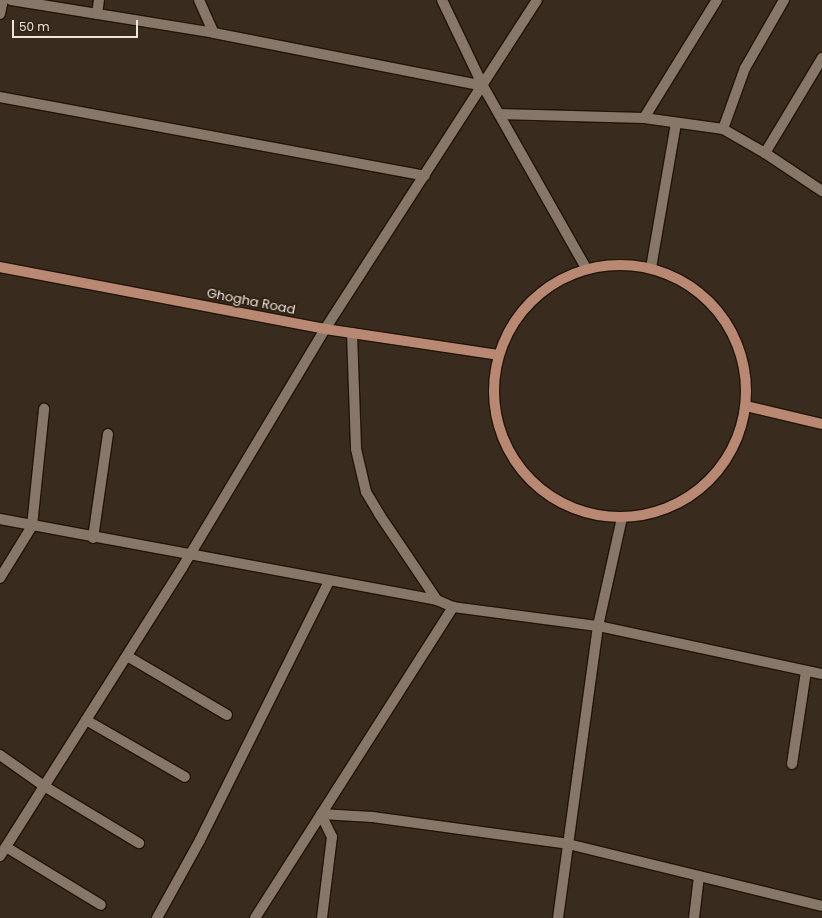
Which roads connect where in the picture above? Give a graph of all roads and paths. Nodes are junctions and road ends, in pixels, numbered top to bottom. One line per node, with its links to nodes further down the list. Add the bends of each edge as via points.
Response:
1 (3, 0): 9 (street)
2 (11, 0): 10 (street)
3 (99, 0): 10 (street)
4 (199, 0): 11 (street)
5 (442, 0): 13 (street)
6 (537, 0): 13 (street)
7 (717, 0): 16 (street)
8 (784, 0): 18 (street, via 745,68)
9 (0, 14)
10 (96, 14): 11 (street)
11 (214, 33): 13 (street)
12 (822, 58): 19 (street)
13 (483, 86): 15 (street); 20 (street)
14 (0, 98): 20 (street)
15 (499, 114): 16 (street); 23 (street)
16 (644, 118): 17 (street)
17 (676, 123): 18 (street); 24 (street)
18 (723, 129): 19 (street)
19 (765, 153): 21 (street)
20 (425, 176): 25 (street)
21 (822, 192)
22 (0, 267): 25 (main road, Ghogha Road)
23 (586, 268): 24 (main road, via 628,263); 27 (main road, via 547,286 516,316)
24 (651, 268): 28 (main road, via 668,272 704,294 730,326 745,365)
25 (325, 330): 26 (main road, Ghogha Road); 36 (street)
26 (352, 333): 27 (main road, Ghogha Road); 39 (street, via 356,449 366,492)
27 (498, 355): 32 (main road, via 492,394 499,433 518,468 547,495 582,512)
28 (746, 406): 30 (main road); 32 (main road, via 738,436 724,462 704,485 673,505 652,513)
29 (44, 409): 34 (street)
30 (822, 424)
31 (108, 434): 35 (street)
32 (622, 518): 41 (street)
33 (0, 519): 34 (street)
34 (32, 526): 35 (street); 37 (street)
35 (93, 538): 36 (street)
36 (190, 556): 38 (street); 42 (street)
37 (0, 578)
38 (329, 581): 39 (street); 59 (street, via 200,840)
39 (437, 600): 40 (street)
40 (453, 607): 41 (street); 51 (street)
41 (598, 626): 43 (street); 53 (street)
42 (127, 656): 45 (street); 46 (street)
43 (806, 671): 44 (street); 48 (street)
44 (822, 674)
45 (227, 715)
46 (86, 720): 49 (street); 50 (street)
47 (0, 755): 50 (street)
48 (792, 764)
49 (185, 777)
50 (44, 786): 52 (street); 54 (street)
51 (321, 814): 53 (street, via 372,817); 60 (street); 61 (street, via 332,837)
52 (139, 843)
53 (568, 844): 56 (street); 62 (street)
54 (6, 847): 55 (street); 57 (street)
55 (0, 856)
56 (699, 876): 58 (street); 63 (street)
57 (101, 906)
58 (822, 906)
59 (157, 918)
60 (255, 918)
61 (322, 918)
62 (558, 918)
63 (694, 918)

